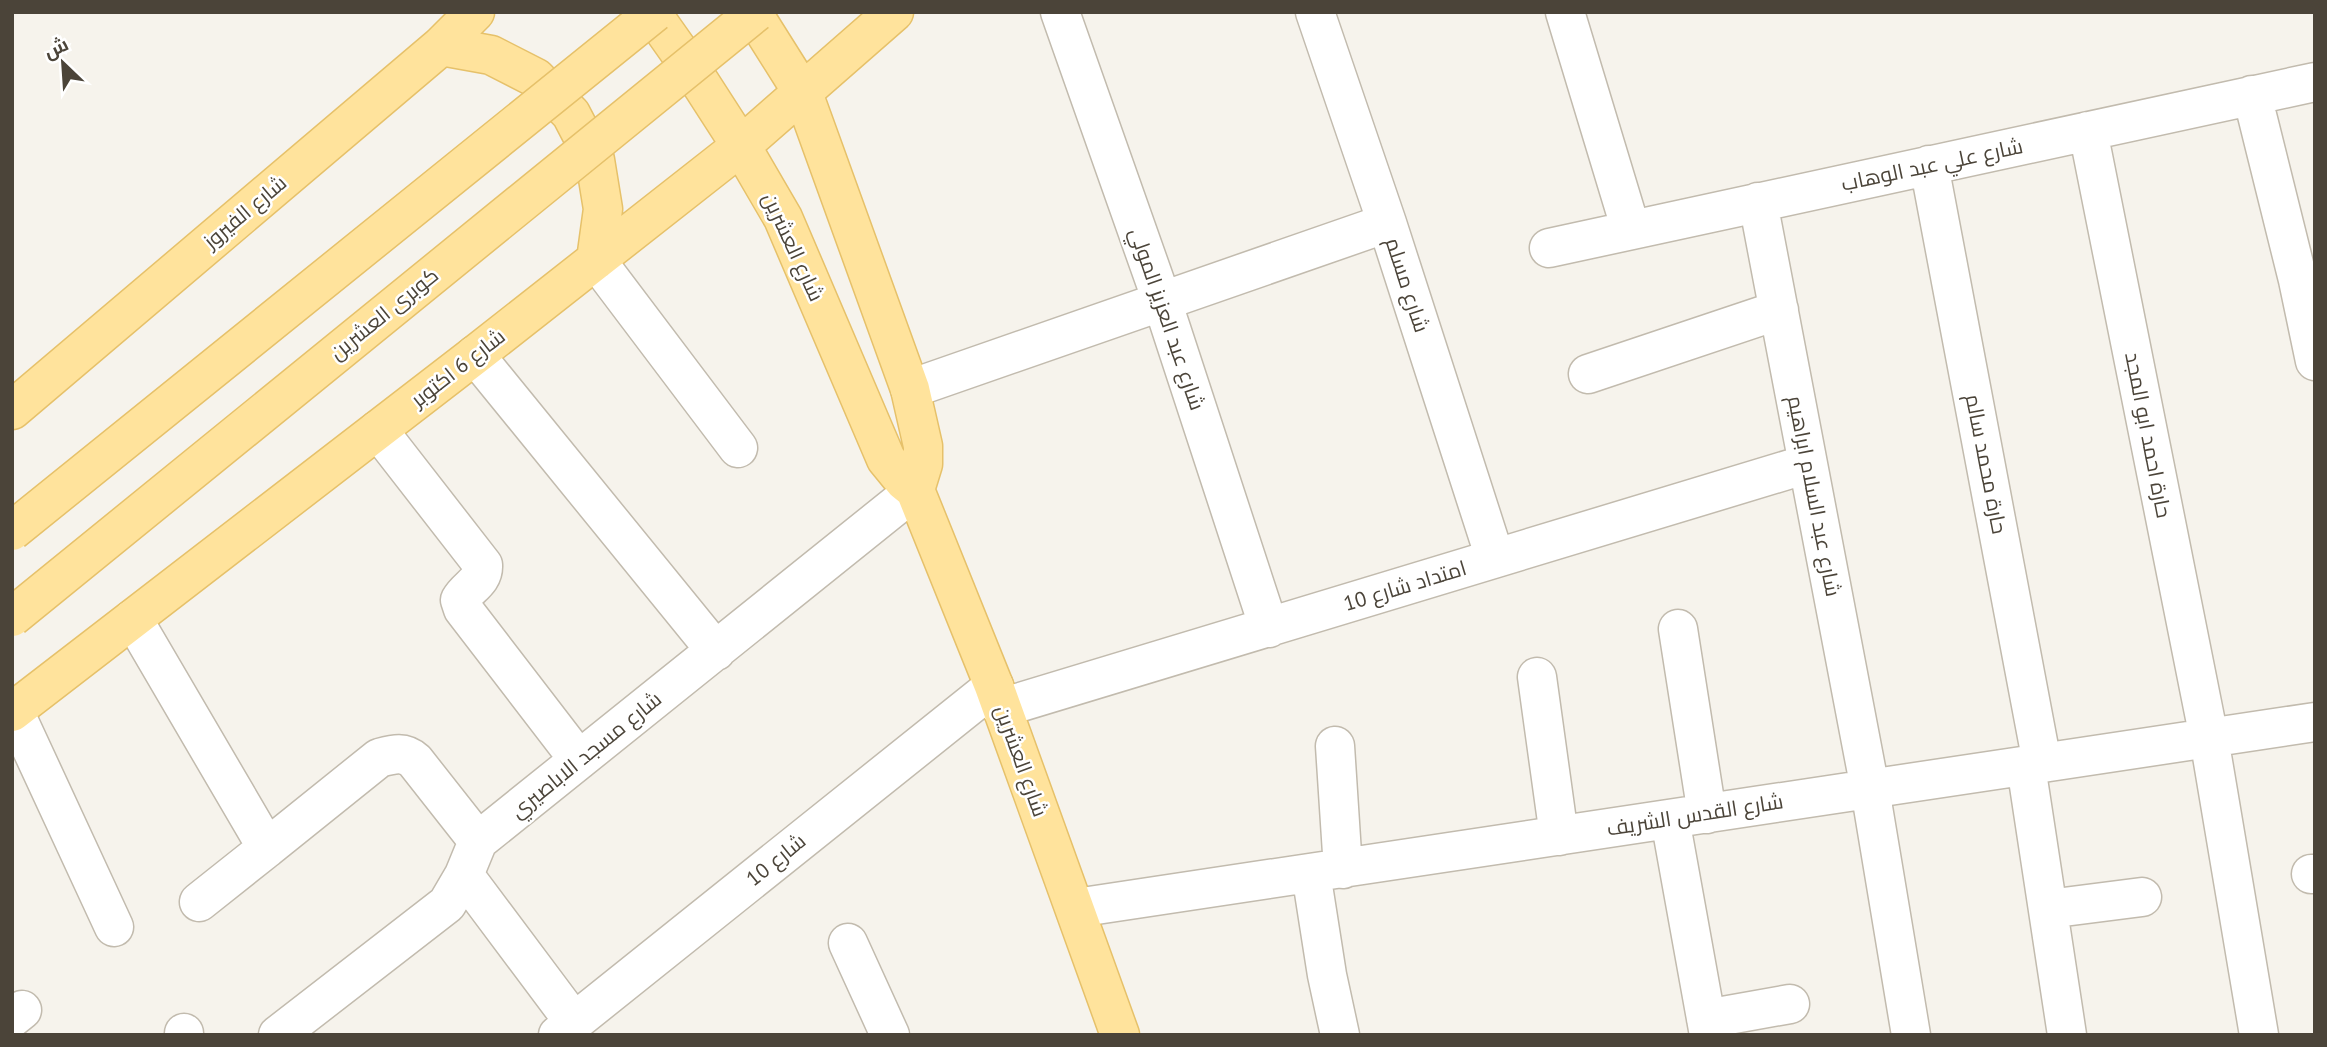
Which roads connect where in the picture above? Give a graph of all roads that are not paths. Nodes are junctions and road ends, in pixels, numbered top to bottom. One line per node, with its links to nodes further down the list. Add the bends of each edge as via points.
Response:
1 (475, 12): 8 (main road, شارع الفيروز)
2 (653, 12): 13 (main road, شارع العشرين); 32 (main road, bridge)
3 (754, 12): 10 (main road); 34 (main road, كوبرى العشرين, bridge)
4 (894, 12): 10 (main road, شارع 6 اكتوبر)
5 (1060, 12): 21 (street, شارع عبد العزيز المولي)
6 (1315, 12): 16 (street, شارع مسلم)
7 (1564, 12): 17 (street)
8 (441, 46): 19 (main road, via 502,60 536,78 572,114 595,160 603,209); 27 (main road, شارع الفيروز)
9 (2315, 82): 11 (street, شارع علي عبد الوهاب)
10 (803, 93): 13 (main road, شارع 6 اكتوبر); 26 (main road)
11 (2252, 95): 12 (street, شارع علي عبد الوهاب); 20 (street)
12 (2088, 131): 14 (street, شارع علي عبد الوهاب); 43 (street, حارة احمد ابو المجد)
13 (741, 146): 19 (main road, شارع 6 اكتوبر); 31 (main road, شارع العشرين, via 783,218 886,459)
14 (1929, 165): 15 (street, شارع علي عبد الوهاب); 46 (street, حارة محمد سالم)
15 (1758, 202): 17 (street, شارع علي عبد الوهاب); 22 (street, شارع عبد السلام ابراهيم)
16 (1387, 223): 21 (street); 33 (street, شارع مسلم)
17 (1631, 230): 18 (street, شارع علي عبد الوهاب)
18 (1549, 248)
19 (596, 260): 23 (main road, شارع 6 اكتوبر); 29 (street)
20 (2306, 278): 24 (street)
21 (1162, 301): 26 (street); 36 (street, شارع عبد العزيز المولي)
22 (1779, 310): 25 (street); 30 (street, شارع عبد السلام ابراهيم)
23 (475, 355): 28 (main road, شارع 6 اكتوبر); 38 (street)
24 (2315, 361)
25 (1588, 374)
26 (910, 390): 31 (main road, via 923,446)
27 (12, 410)
28 (378, 430): 35 (main road, شارع 6 اكتوبر); 45 (street, via 484,565 481,578 461,596 460,605)
29 (738, 448)
30 (1807, 464): 33 (street, امتداد شارع 10); 47 (street, شارع عبد السلام ابراهيم)
31 (915, 490): 38 (street, شارع مسجد الاباصيري); 40 (main road, شارع العشرين)
32 (12, 531)
33 (1496, 558): 36 (street, امتداد شارع 10)
34 (12, 617)
35 (133, 619): 41 (main road, شارع 6 اكتوبر); 51 (street)
36 (1269, 628): 40 (street, امتداد شارع 10)
37 (1678, 629): 48 (street)
38 (716, 651): 45 (street, شارع مسجد الاباصيري)
39 (1536, 677): 49 (street)
40 (998, 697): 56 (main road, شارع العشرين); 62 (street, شارع 10)
41 (13, 712): 58 (street)
42 (2315, 722): 43 (street, شارع القدس الشريف)
43 (2209, 738): 46 (street, شارع القدس الشريف); 69 (street, حارة احمد ابو المجد)
44 (1335, 746): 52 (street)
45 (579, 760): 50 (street, شارع مسجد الاباصيري)
46 (2034, 764): 47 (street, شارع القدس الشريف); 57 (street, حارة محمد سالم)
47 (1870, 789): 48 (street, شارع القدس الشريف); 67 (street, شارع عبد السلام ابراهيم)
48 (1689, 816): 49 (street, شارع القدس الشريف); 61 (street)
49 (1559, 836): 52 (street, شارع القدس الشريف)
50 (478, 841): 51 (street, via 415,761 396,753 379,758); 53 (street, شارع مسجد الاباصيري)
51 (267, 848): 55 (street)
52 (1327, 871): 56 (street, شارع القدس الشريف); 66 (street, via 1327,975)
53 (464, 875): 62 (street); 63 (street, شارع مسجد الاباصيري, via 447,904)
54 (2142, 897): 57 (street)
55 (199, 902)
56 (1076, 908): 65 (main road, شارع العشرين)
57 (2048, 909): 68 (street, حارة محمد سالم)
58 (114, 927)
59 (848, 943): 64 (street)
60 (1790, 1004): 61 (street)
61 (1707, 1027)
62 (566, 1028)
63 (278, 1035)
64 (890, 1035)
65 (1121, 1035)
66 (1340, 1035)
67 (1911, 1035)
68 (2067, 1035)
69 (2259, 1035)

